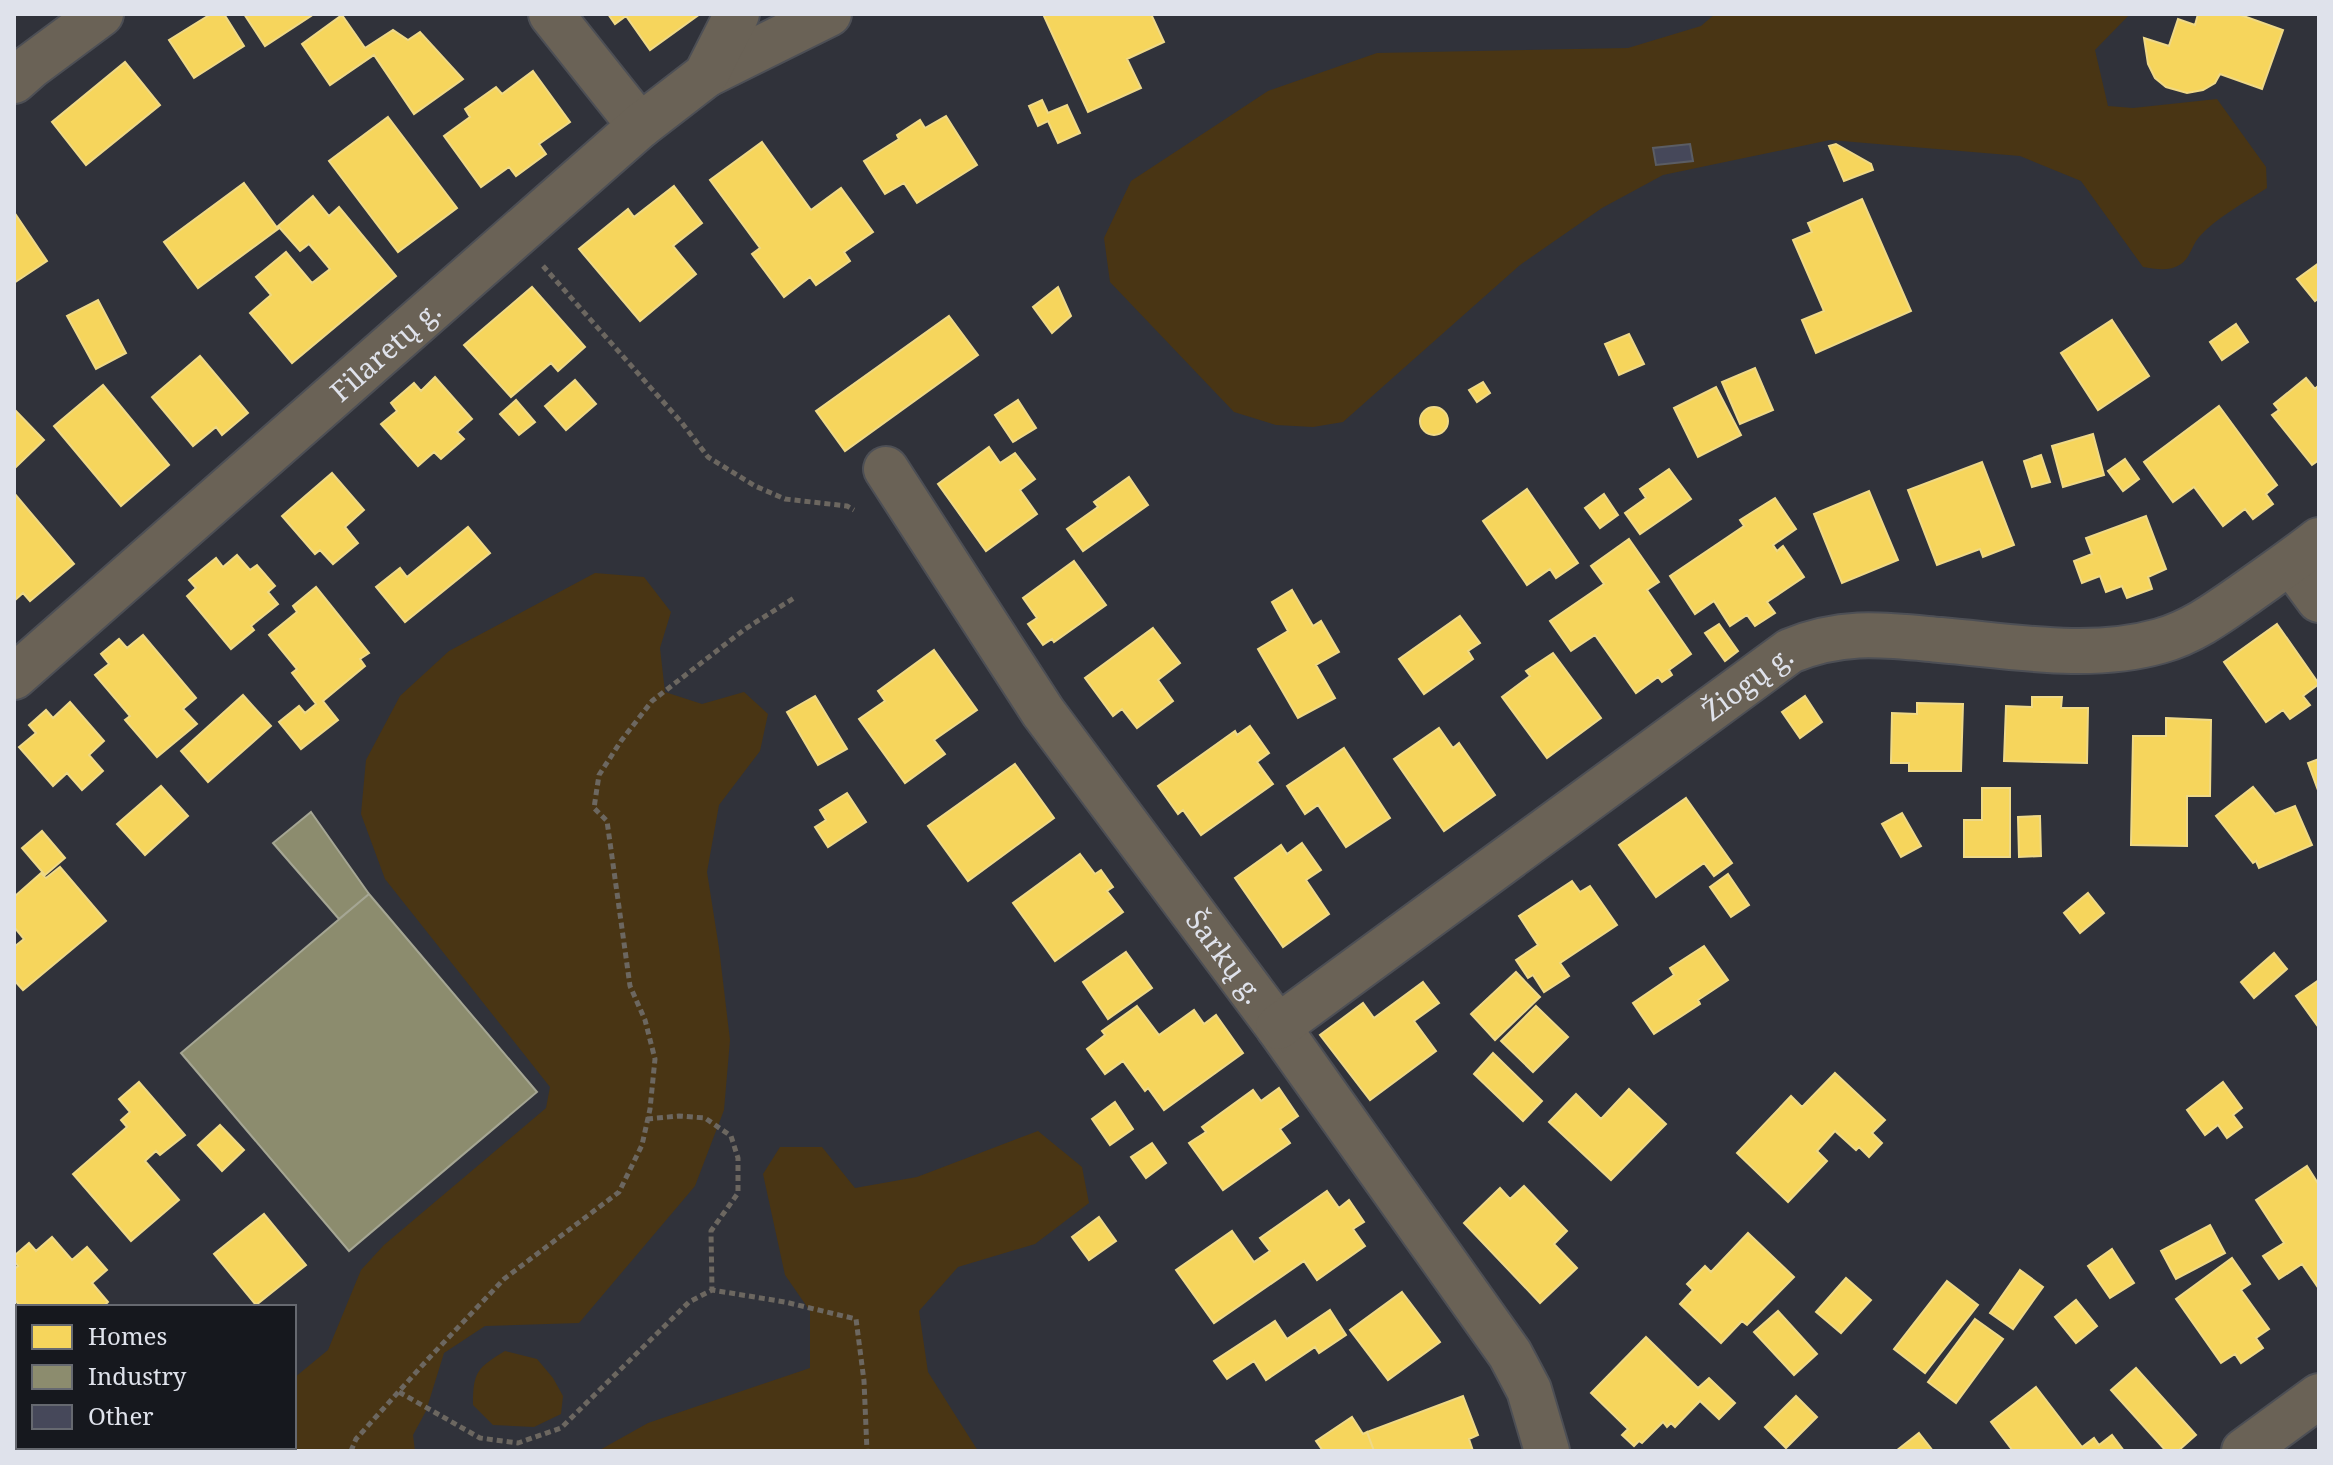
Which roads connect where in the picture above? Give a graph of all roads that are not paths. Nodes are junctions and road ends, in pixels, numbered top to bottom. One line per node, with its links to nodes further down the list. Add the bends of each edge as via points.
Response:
1 (101, 14): 6 (street)
2 (551, 14): 7 (street)
3 (737, 14): 5 (street, Filaretų g.)
4 (829, 14): 5 (street)
5 (706, 75): 7 (street, Filaretų g.)
6 (14, 81)
7 (640, 126): 11 (street, Filaretų g.)
8 (886, 469): 12 (street, Šarkų g., via 1043,712)
9 (2305, 551): 10 (street, Žiogų g.); 12 (street, Žiogų g., via 2198,626 2117,650 1853,635 1790,651)
10 (2319, 600)
11 (14, 677)
12 (1278, 1027): 14 (street, Šarkų g., via 1510,1354 1529,1390)
13 (2319, 1396): 15 (street)
14 (1547, 1451)
15 (2244, 1451)

